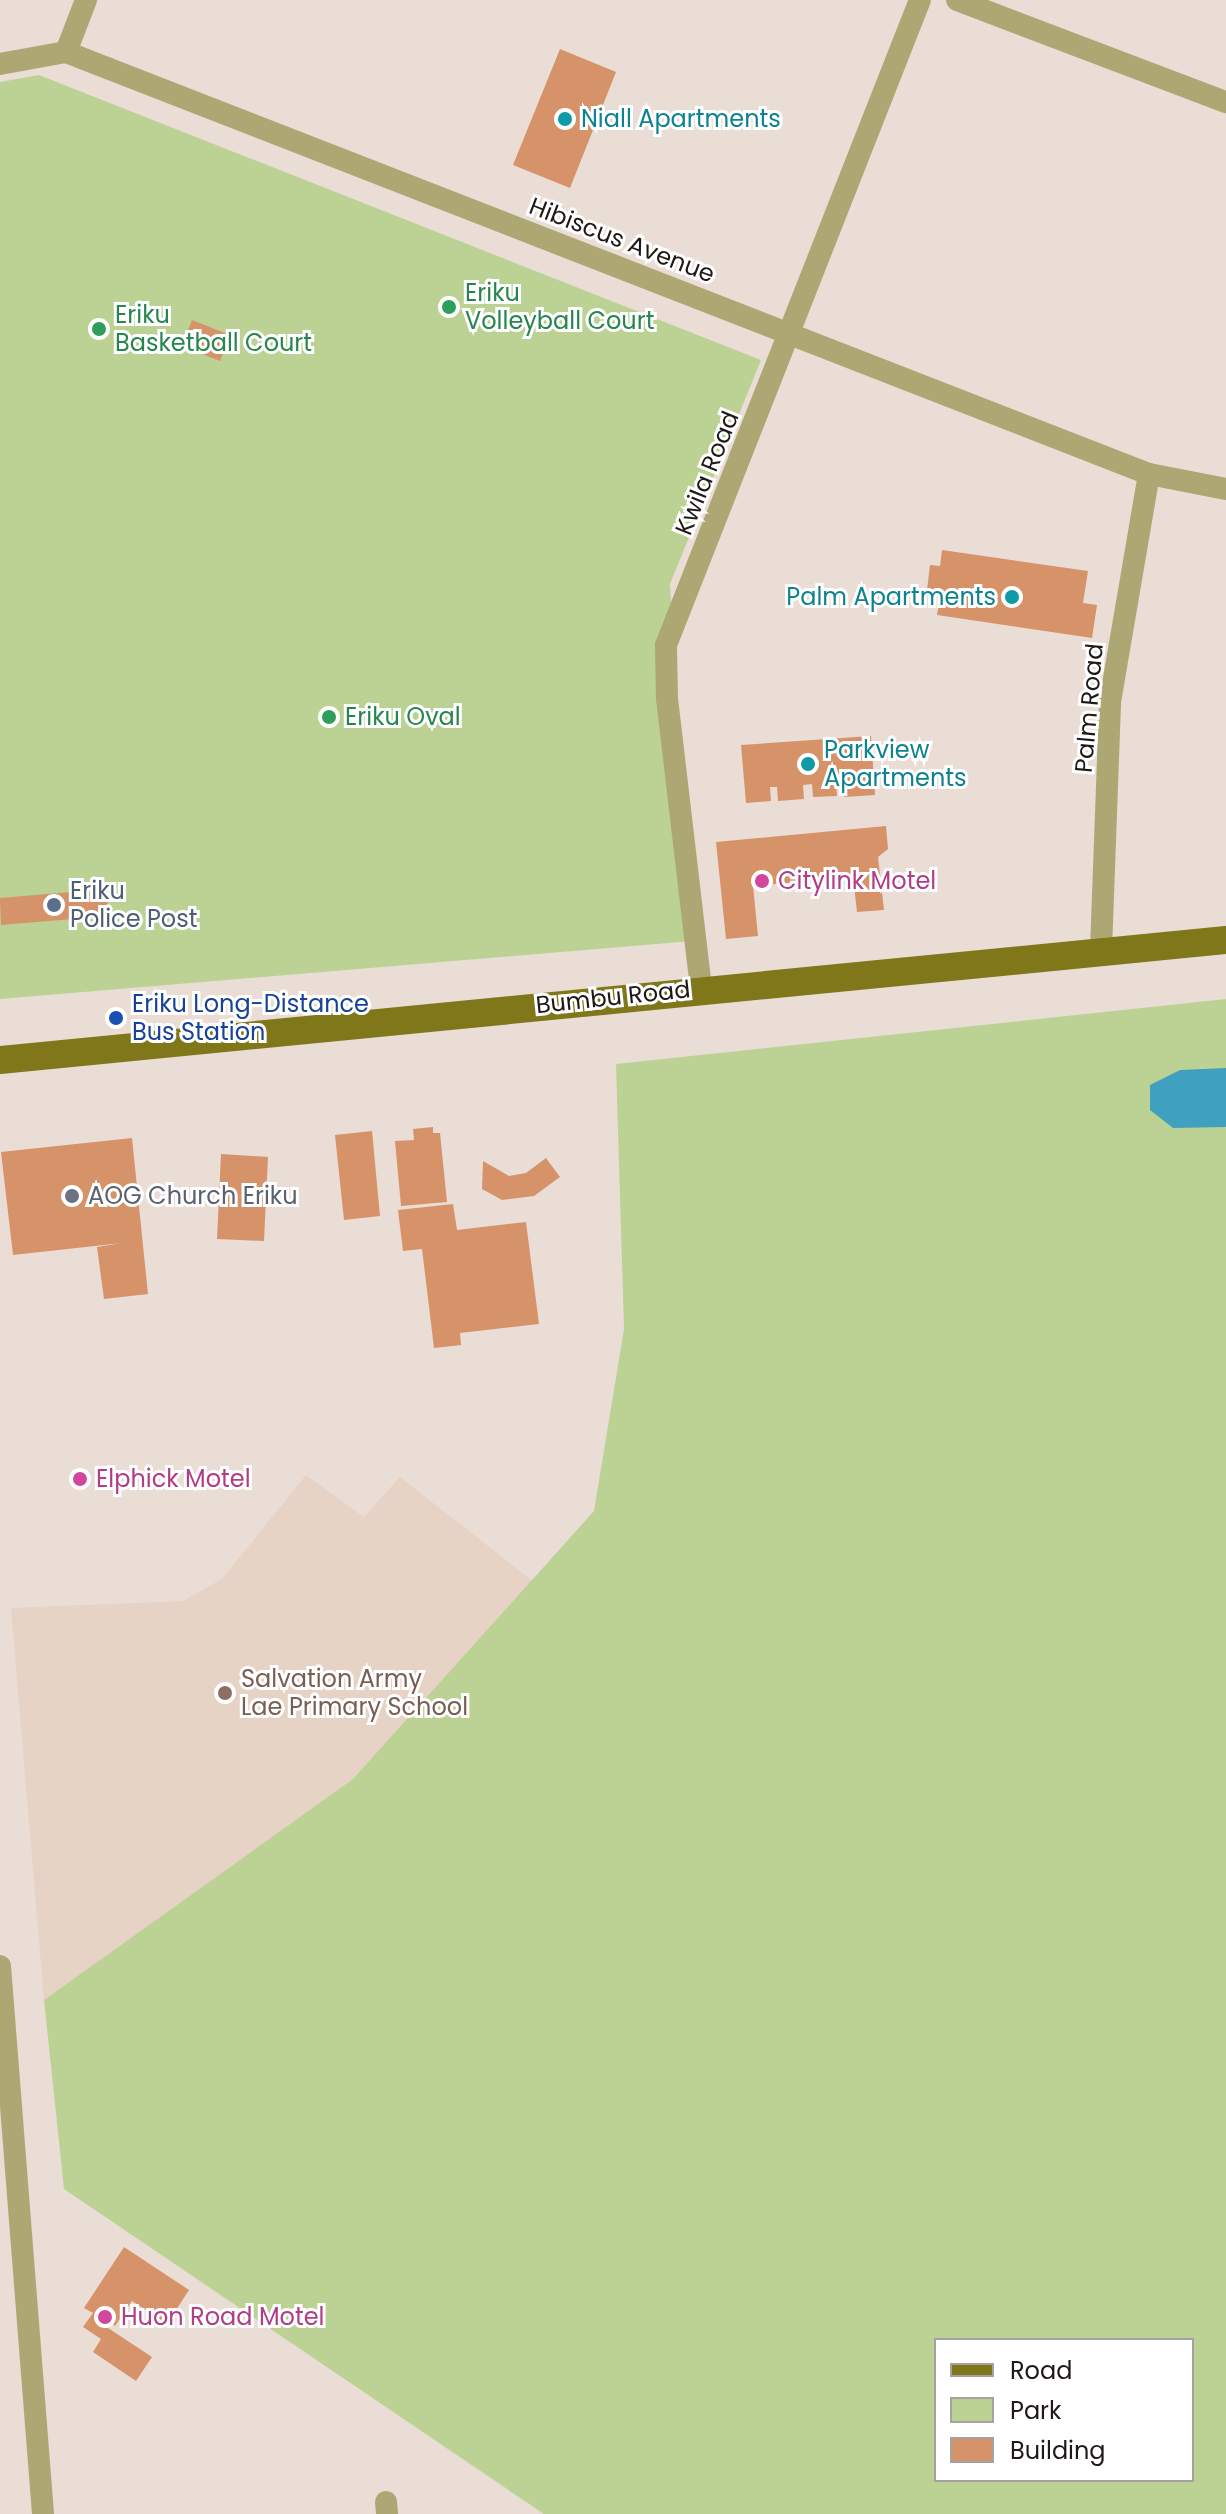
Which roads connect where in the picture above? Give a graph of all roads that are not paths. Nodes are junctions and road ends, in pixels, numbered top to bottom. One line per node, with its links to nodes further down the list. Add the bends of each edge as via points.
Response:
1 (86, 0): 4 (street)
2 (920, 0): 7 (street, Kwila Road)
3 (957, 0): 6 (street)
4 (66, 52): 5 (street); 7 (street, Hibiscus Avenue)
5 (0, 64)
6 (1226, 102)
7 (792, 334): 8 (street, Hibiscus Avenue); 12 (street, Kwila Road, via 666,645 667,699)
8 (1149, 474): 9 (street, Hibiscus Avenue); 11 (street, Palm Road, via 1110,702)
9 (1226, 489)
10 (1226, 940): 11 (main road, Bumbu Road)
11 (1101, 950): 12 (main road, Bumbu Road)
12 (701, 988): 13 (main road, Bumbu Road)
13 (0, 1060)
14 (0, 1966): 15 (street)
15 (9, 2200): 16 (street)
16 (43, 2514)

